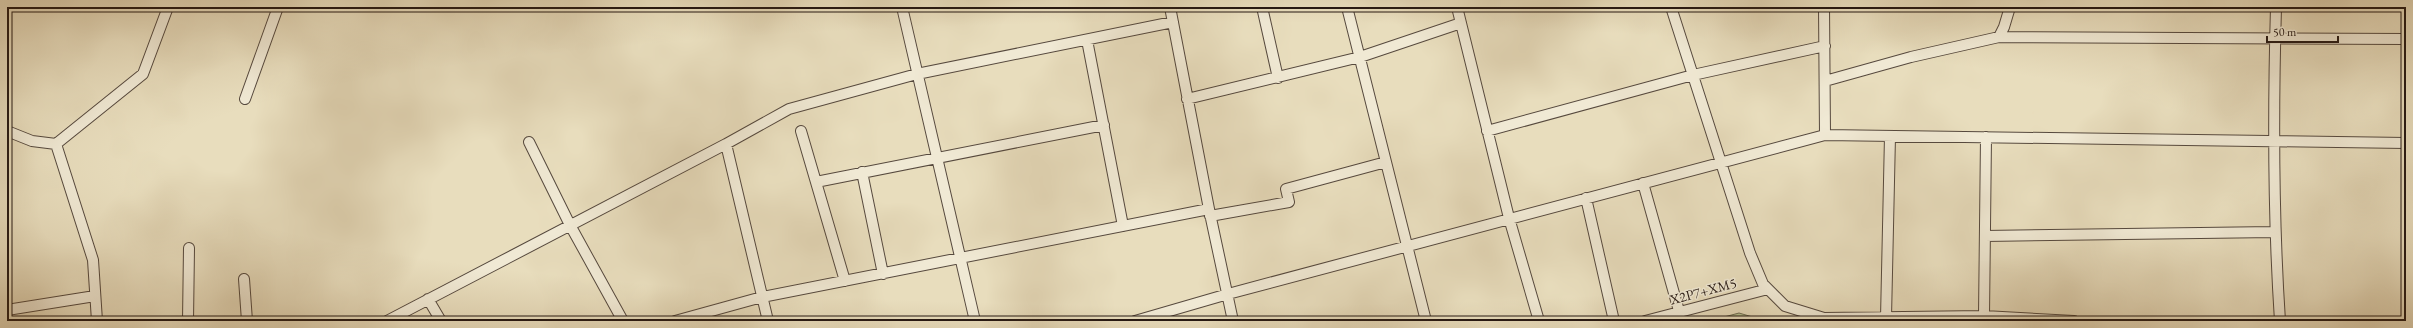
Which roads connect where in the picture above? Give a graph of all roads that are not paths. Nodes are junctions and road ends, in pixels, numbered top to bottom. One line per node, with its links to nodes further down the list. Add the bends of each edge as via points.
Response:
1 (168, 7): 36 (street, via 143,74)
2 (278, 7): 24 (street)
3 (902, 7): 20 (street)
4 (1170, 7): 12 (street)
5 (1262, 7): 22 (street)
6 (1347, 7): 19 (street)
7 (1457, 7): 13 (street)
8 (1671, 7): 21 (street)
9 (2010, 7): 14 (street)
10 (2276, 7): 17 (street)
11 (1827, 8): 18 (street)
12 (1173, 22): 16 (street); 25 (street)
13 (1461, 23): 19 (street); 29 (street)
14 (1998, 37): 17 (street); 23 (street, via 1911,57)
15 (2406, 39): 17 (street)
16 (1087, 40): 20 (street); 26 (street)
17 (2275, 40): 33 (street)
18 (1825, 46): 21 (street); 23 (street)
19 (1360, 57): 22 (street); 39 (street)
20 (917, 74): 37 (street, via 789,108); 38 (street)
21 (1693, 75): 29 (street); 40 (street)
22 (1278, 78): 25 (street)
23 (1825, 81): 30 (street)
24 (245, 99)
25 (1187, 99): 45 (street)
26 (1104, 124): 38 (street); 48 (street)
27 (801, 131): 42 (street)
28 (7, 132): 36 (street, via 32,141)
29 (1487, 132): 46 (street)
30 (1825, 135): 31 (street); 40 (street)
31 (1890, 136): 32 (street); 65 (street)
32 (1986, 137): 33 (street); 50 (street)
33 (2272, 141): 35 (street); 49 (street)
34 (529, 142): 47 (street)
35 (2406, 143)
36 (56, 144): 59 (street, via 92,260)
37 (726, 144): 47 (street); 60 (street)
38 (937, 156): 41 (street); 53 (street)
39 (1386, 162): 45 (street, via 1286,188 1289,202); 51 (street)
40 (1722, 162): 43 (street); 57 (street, via 1750,253 1763,284)
41 (862, 172): 42 (street); 54 (street)
42 (816, 182): 56 (street)
43 (1643, 183): 44 (street); 63 (street)
44 (1586, 198): 46 (street); 80 (street)
45 (1210, 212): 48 (street); 58 (street)
46 (1509, 218): 51 (street); 79 (street)
47 (570, 225): 61 (street); 72 (street)
48 (1123, 226): 53 (street)
49 (2274, 232): 50 (street); 83 (street)
50 (1985, 236): 64 (street)
51 (1407, 246): 58 (street); 78 (street)
52 (189, 248): 68 (street)
53 (962, 258): 54 (street); 75 (street)
54 (883, 274): 56 (street)
55 (244, 279): 69 (street)
56 (845, 281): 60 (street)
57 (1768, 288): 63 (street, X2P7+XM5); 66 (street, via 1785,306 1824,318)
58 (1228, 294): 76 (street); 77 (street)
59 (95, 296): 62 (street); 67 (street)
60 (762, 297): 73 (street); 74 (street)
61 (428, 299): 70 (street); 71 (street)
62 (7, 310)
63 (1678, 311): 81 (street, X2P7+XM5)
64 (1984, 316): 65 (street); 82 (street)
65 (1886, 318): 66 (street)
66 (1867, 320)
67 (97, 321)
68 (188, 321)
69 (247, 321)
70 (387, 321)
71 (441, 321)
72 (623, 321)
73 (675, 321)
74 (768, 321)
75 (975, 321)
76 (1135, 321)
77 (1233, 321)
78 (1426, 321)
79 (1539, 321)
80 (1614, 321)
81 (1645, 321)
82 (2074, 321)
83 (2280, 321)

